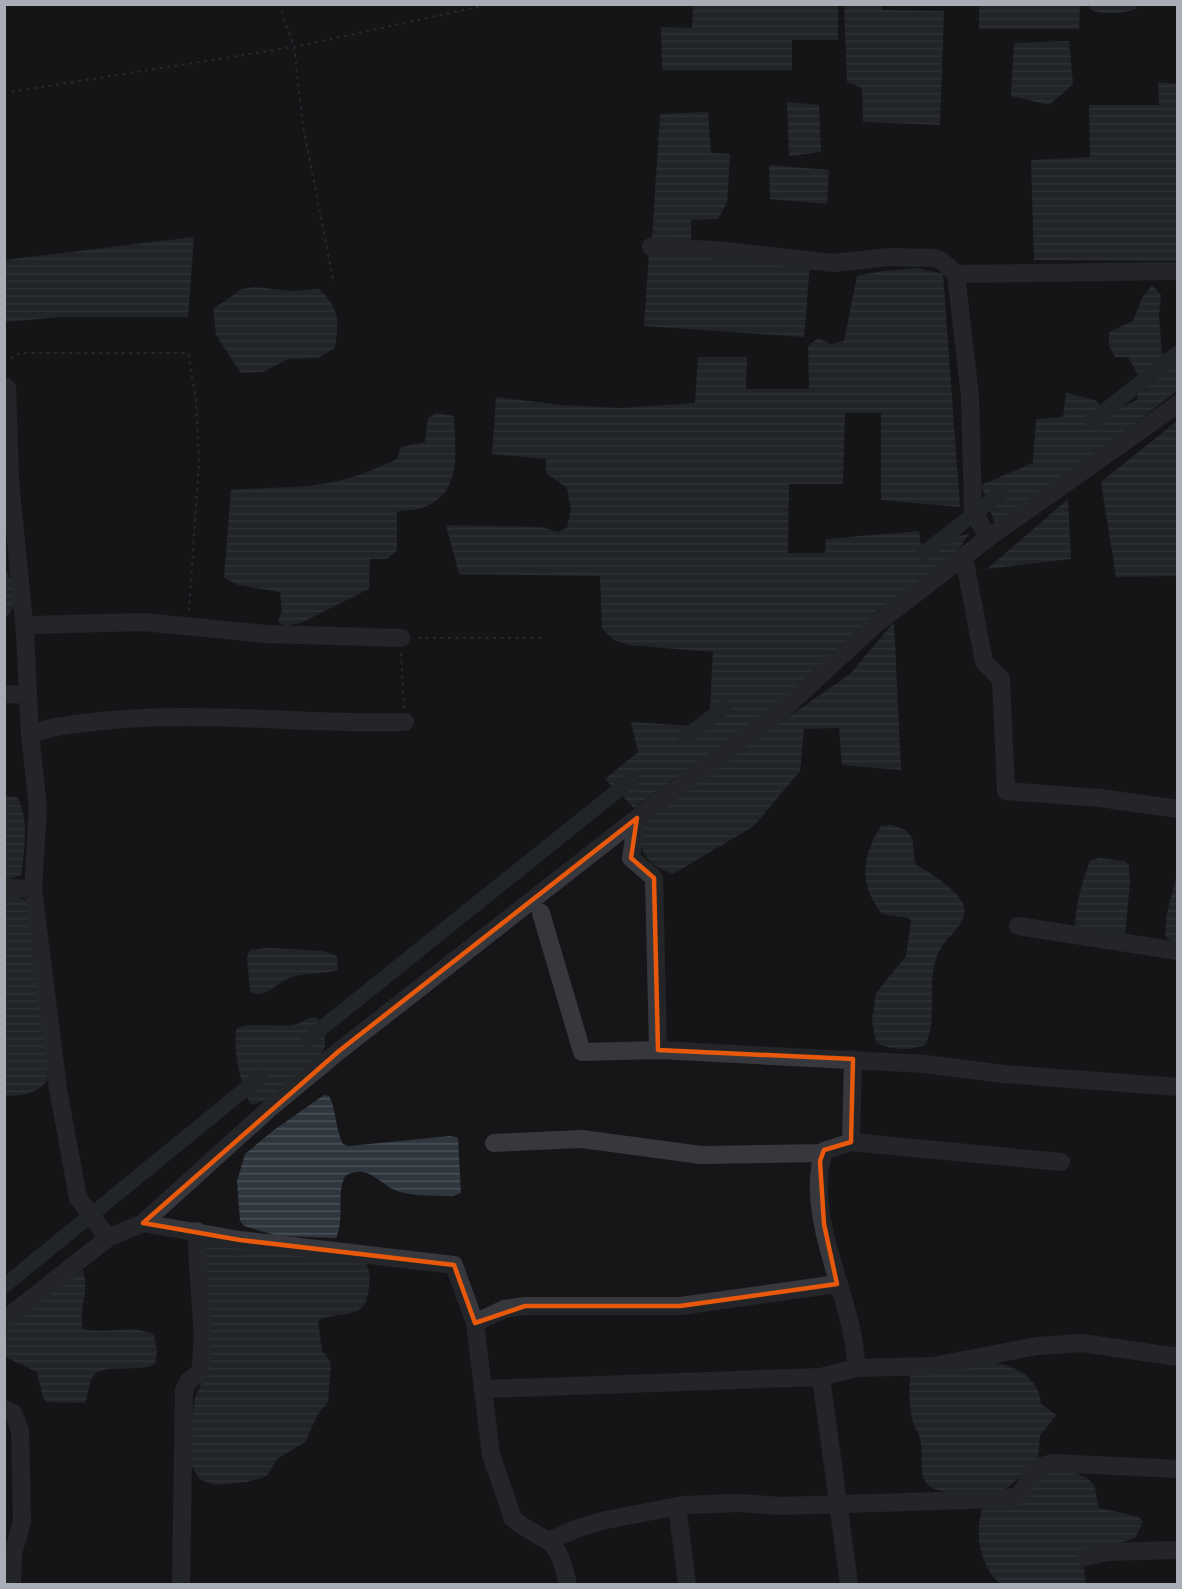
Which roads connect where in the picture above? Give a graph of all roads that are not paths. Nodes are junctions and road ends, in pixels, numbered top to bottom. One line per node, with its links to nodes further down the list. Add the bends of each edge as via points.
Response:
1 (651, 247): 3 (street, via 834,263 889,257 935,258)
2 (1178, 271): 3 (street)
3 (956, 274): 6 (street, via 970,397 973,510)
4 (4, 386): 8 (street)
5 (1178, 404): 6 (street)
6 (988, 538): 7 (street)
7 (964, 557): 14 (street, via 984,662 1001,679 1006,791); 15 (street, via 876,624 786,707)
8 (25, 632): 9 (street, via 30,625 143,622 267,634); 11 (street)
9 (401, 638)
10 (4, 694): 11 (street)
11 (28, 695): 13 (street)
12 (405, 722): 13 (street, via 151,718 49,727)
13 (30, 735): 17 (street, via 39,807)
14 (1178, 809)
15 (637, 818): 21 (street, via 631,858 654,878); 28 (street, via 339,1050)
16 (4, 888): 17 (street)
17 (33, 889): 30 (street, via 58,1089 78,1198)
18 (541, 913): 21 (street, via 582,1052)
19 (1018, 926): 20 (street)
20 (1178, 951)
21 (658, 1050): 22 (street)
22 (853, 1059): 23 (street); 24 (street)
23 (1178, 1087)
24 (851, 1142): 26 (street, via 830,1147); 27 (street)
25 (494, 1143): 26 (street, via 582,1139 701,1155)
26 (823, 1153): 31 (street, via 821,1200)
27 (1061, 1162)
28 (143, 1223): 29 (street); 30 (street)
29 (197, 1231): 33 (street, via 240,1240 454,1265); 47 (street, via 196,1270 203,1338 200,1372 184,1391)
30 (105, 1234): 32 (street)
31 (837, 1284): 33 (street, via 680,1306 525,1306); 35 (street, via 849,1323)
32 (4, 1320)
33 (475, 1323): 37 (street)
34 (1177, 1355): 35 (street, via 1082,1343 1037,1346 933,1366)
35 (856, 1368): 36 (street)
36 (821, 1377): 37 (street); 40 (street)
37 (484, 1389): 43 (street, via 491,1455 512,1518 519,1526)
38 (4, 1409): 42 (street, via 13,1413 20,1430)
39 (1178, 1469): 40 (street, via 1053,1463 1035,1468 1020,1495 1013,1498)
40 (836, 1504): 41 (street); 50 (street)
41 (677, 1506): 43 (street, via 606,1520); 49 (street)
42 (13, 1521): 46 (street)
43 (549, 1541): 48 (street, via 560,1558)
44 (1178, 1550): 45 (street, via 1107,1552)
45 (1086, 1557)
46 (12, 1584)
47 (181, 1584)
48 (568, 1584)
49 (687, 1584)
50 (849, 1584)

